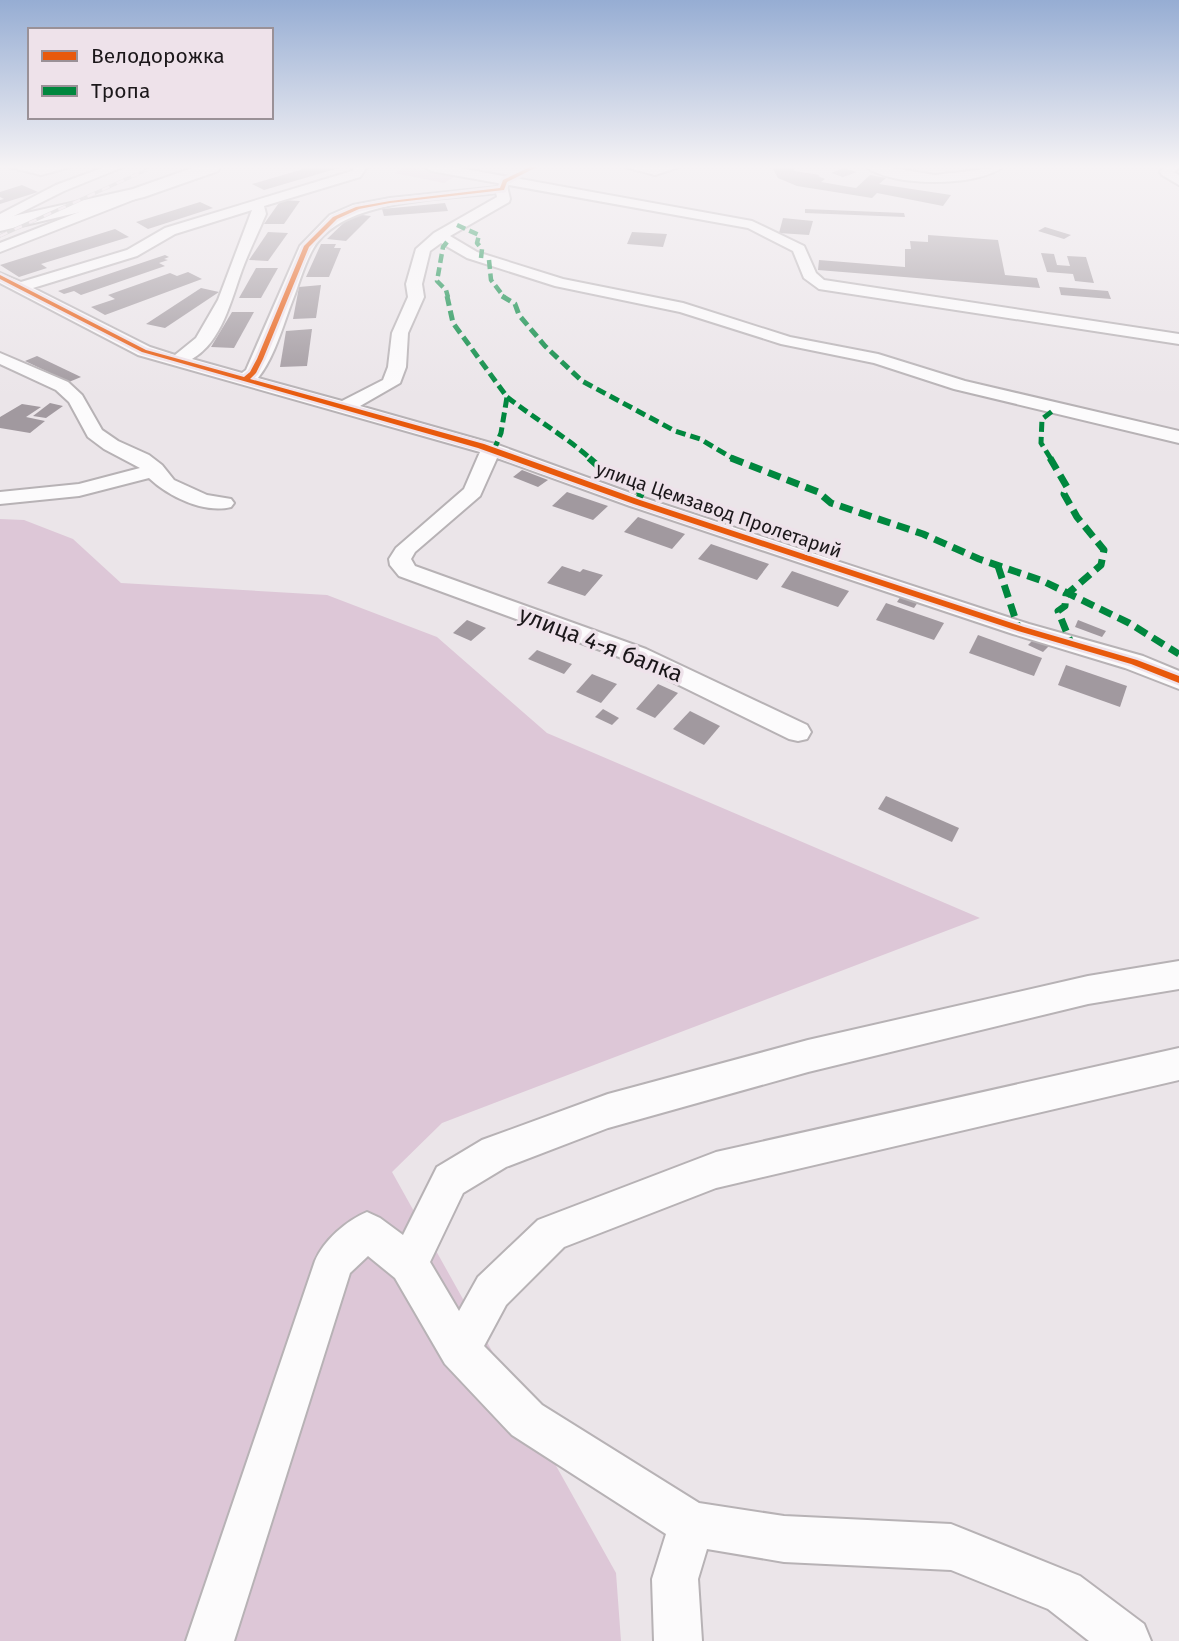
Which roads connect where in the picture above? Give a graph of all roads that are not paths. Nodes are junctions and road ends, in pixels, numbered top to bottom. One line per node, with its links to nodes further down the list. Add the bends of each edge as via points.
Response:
1 (148, 244): 8 (street, via 132,253)
2 (246, 244): 11 (street, via 226,300 203,341)
3 (309, 244): 12 (street, via 260,359)
4 (430, 244): 13 (street, via 420,257 416,297 400,333 391,383)
5 (452, 244): 14 (street, via 472,255 560,284 683,308 787,341 878,359 960,385)
6 (788, 244): 9 (street, via 799,249 809,275 819,284)
7 (0, 277): 8 (street, улица Цемзавод Пролетарий)
8 (19, 287): 11 (street, улица Цемзавод Пролетарий, via 144,351)
9 (1179, 339)
10 (0, 358): 16 (street, via 62,386 76,399 95,433)
11 (176, 361): 12 (street, улица Цемзавод Пролетарий)
12 (245, 380): 13 (street, улица Цемзавод Пролетарий)
13 (347, 406): 15 (street, улица Цемзавод Пролетарий)
14 (1179, 437)
15 (491, 449): 19 (street, улица Цемзавод Пролетарий); 20 (street, улица 4-я балка, via 473,492 407,548 400,559 407,571 638,654)
16 (155, 469): 17 (street, via 68,493); 18 (street, via 167,484 185,493)
17 (0, 498)
18 (224, 503)
19 (1179, 680)
20 (798, 732)
21 (1179, 975): 23 (street, via 1088,990 848,1047 608,1111 495,1153 450,1180)
22 (1179, 1064): 24 (street, via 716,1170 551,1233 492,1291)
23 (409, 1264): 24 (street); 26 (street, via 367,1231 334,1261)
24 (459, 1350): 25 (street, via 527,1420)
25 (692, 1524): 27 (street, via 675,1578); 28 (street, via 784,1539 951,1547 1064,1592)
26 (210, 1641)
27 (678, 1641)
28 (1127, 1641)

